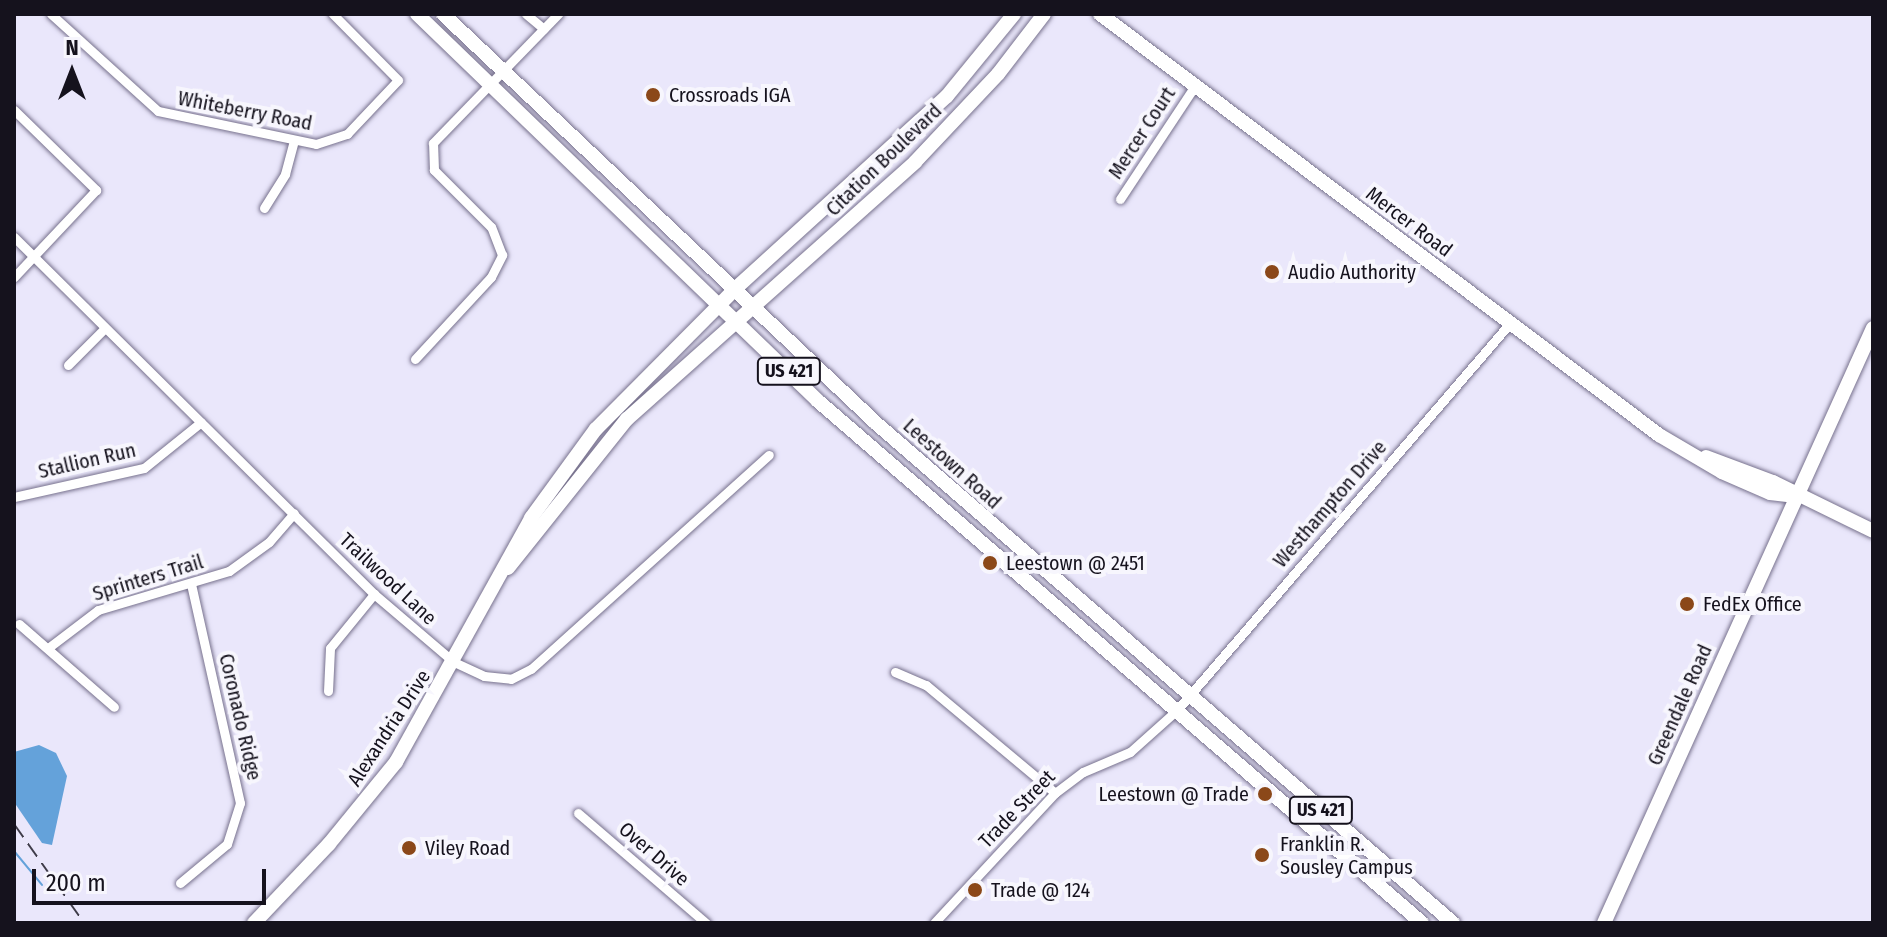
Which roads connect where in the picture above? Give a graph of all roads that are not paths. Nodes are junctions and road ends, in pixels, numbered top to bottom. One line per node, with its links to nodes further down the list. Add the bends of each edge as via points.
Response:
1 (51, 14): 15 (street, Whiteberry Road, via 158,111)
2 (333, 14): 15 (street, Whiteberry Road, via 393,72 397,85 340,139 327,144)
3 (417, 14): 12 (main road, Leestown Road / US 421)
4 (443, 14): 11 (main road, Leestown Road / US 421)
5 (526, 14): 10 (street)
6 (558, 14): 10 (street)
7 (1014, 14): 21 (main road, Citation Boulevard, via 947,96)
8 (1044, 14): 23 (main road, Citation Boulevard, via 998,74 915,162)
9 (1100, 14): 13 (main road, Mercer Road)
10 (544, 29): 11 (street)
11 (502, 71): 12 (street); 21 (main road, Leestown Road / US 421)
12 (490, 84): 22 (main road, Leestown Road / US 421, via 643,236); 28 (street, via 438,136 430,157 437,174 498,236 499,266)
13 (1194, 87): 16 (street, Mercer Court); 25 (main road, Mercer Road)
14 (14, 110): 19 (street, via 96,190)
15 (294, 140): 17 (street, via 285,174)
16 (1120, 199)
17 (264, 208)
18 (14, 237): 19 (street, Trailwood Lane)
19 (33, 257): 20 (street); 27 (street, Trailwood Lane)
20 (14, 277)
21 (736, 288): 22 (main road, Citation Boulevard); 23 (main road, Leestown Road / US 421)
22 (721, 304): 24 (main road, Leestown Road / US 421); 36 (main road, Alexandria Drive, via 587,441 531,518)
23 (755, 308): 24 (main road, Citation Boulevard); 44 (main road, Leestown Road / US 421, via 900,445)
24 (739, 321): 36 (main road, Alexandria Drive, via 627,419); 46 (main road, Leestown Road / US 421, via 818,401)
25 (1511, 322): 32 (main road, Mercer Road, via 1642,423 1722,472 1770,493); 44 (street, Westhampton Drive)
26 (1873, 328): 32 (main road, Greendale Road)
27 (104, 329): 29 (street); 30 (street, Trailwood Lane)
28 (415, 359)
29 (68, 365)
30 (201, 422): 33 (street, Stallion Run, via 144,468); 34 (street, Trailwood Lane)
31 (769, 455): 41 (street, Trailwood Lane, via 531,669 517,677 494,679)
32 (1794, 496): 35 (main road, Mercer Road); 55 (main road, Greendale Road)
33 (14, 497)
34 (294, 513): 37 (street, Sprinters Trail, via 249,558); 38 (street, Trailwood Lane)
35 (1873, 531)
36 (503, 575): 41 (main road, Alexandria Drive)
37 (191, 584): 40 (street, Sprinters Trail, via 98,610); 49 (street, Coronado Ridge, via 240,803 227,844)
38 (374, 594): 41 (street, Trailwood Lane); 43 (street, via 330,648)
39 (19, 624): 40 (street)
40 (48, 648): 45 (street)
41 (454, 662): 50 (main road, Alexandria Drive, via 377,787)
42 (895, 672): 47 (street, via 926,685)
43 (328, 691)
44 (1188, 697): 46 (street, Westhampton Drive); 54 (main road, Leestown Road / US 421)
45 (114, 707)
46 (1177, 710): 47 (street, Trade Street, via 1147,740 1083,772); 53 (main road, Leestown Road / US 421)
47 (1055, 793): 52 (street, Trade Street)
48 (578, 813): 51 (street, Over Drive)
49 (180, 883)
50 (254, 923)
51 (706, 923)
52 (934, 923)
53 (1422, 923)
54 (1453, 923)
55 (1604, 923)

